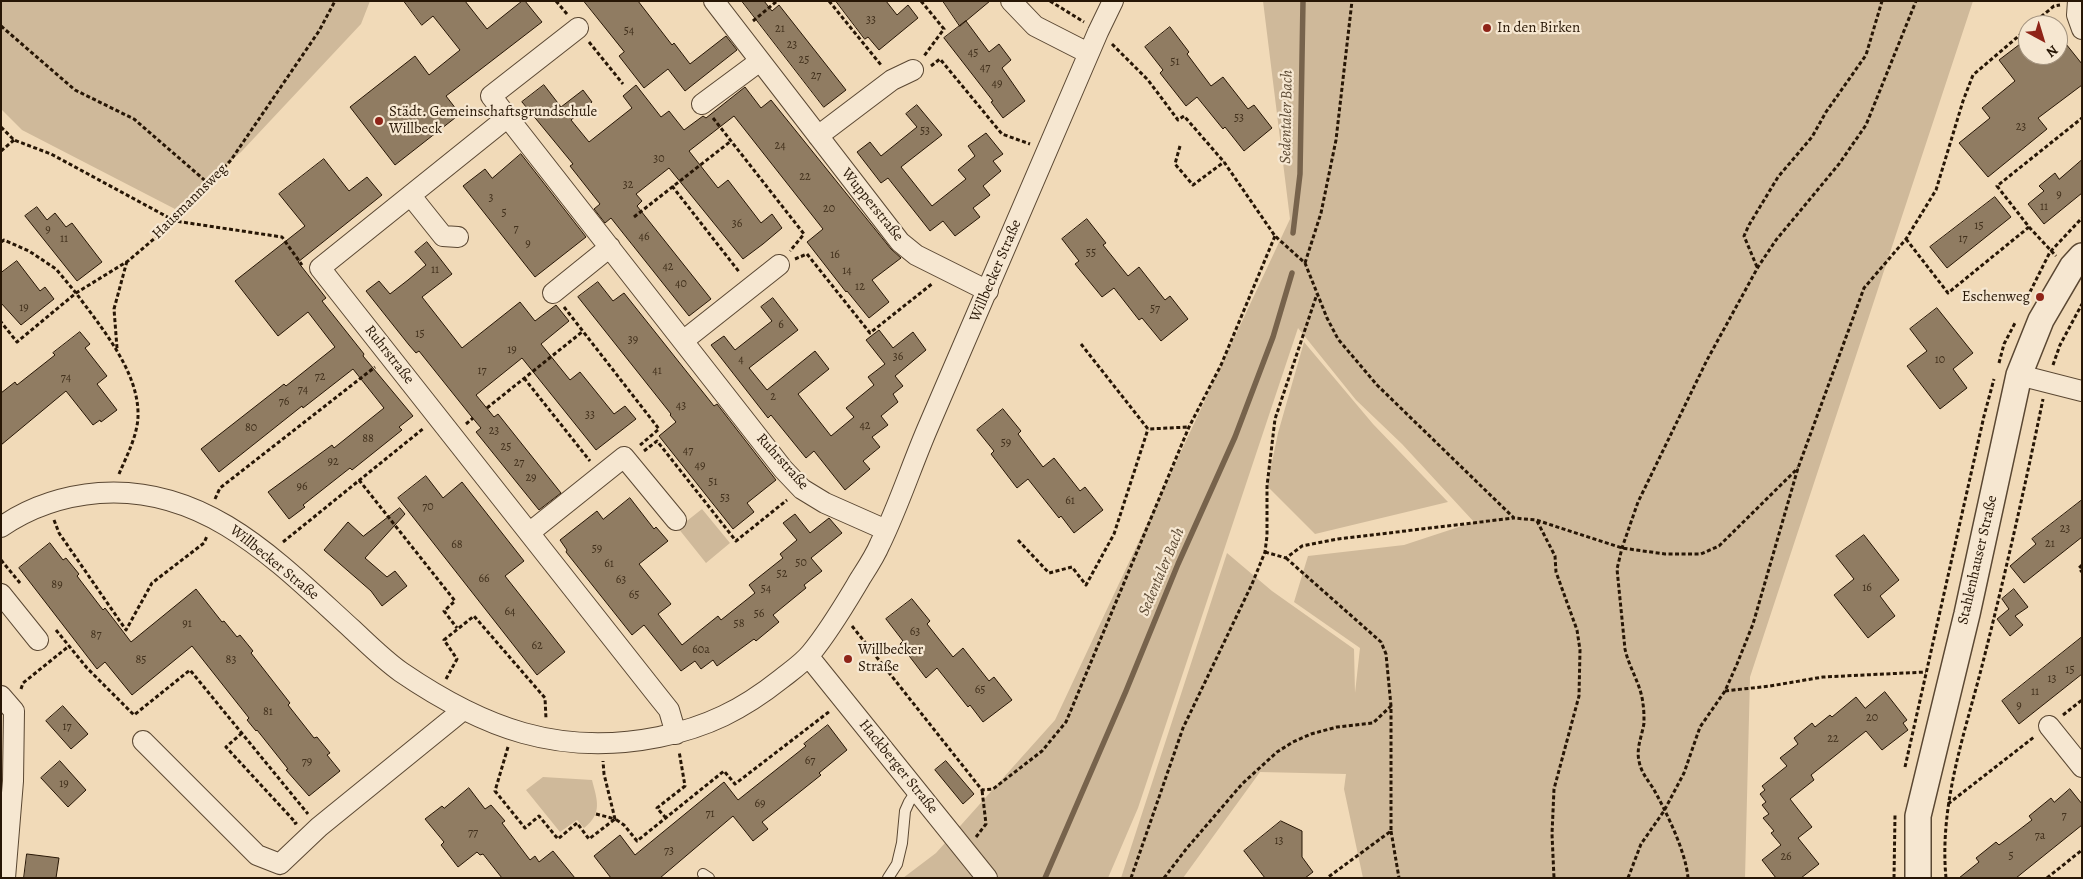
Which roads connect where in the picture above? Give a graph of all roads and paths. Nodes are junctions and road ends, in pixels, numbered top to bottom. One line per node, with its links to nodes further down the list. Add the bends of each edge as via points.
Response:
1 (335, 1): 36 (path, Hausmannsweg, via 319,31 232,160)
2 (714, 1): 17 (street, Wupperstraße)
3 (778, 1): 17 (path)
4 (829, 1): 23 (path)
5 (921, 1): 22 (path, via 944,30)
6 (1011, 1): 20 (street, via 1035,26)
7 (1050, 1): 18 (path)
8 (1113, 1): 18 (street, Willbecker Straße)
9 (1352, 1): 50 (path, via 1336,140 1321,212)
10 (1882, 1): 52 (path, via 1866,55 1812,137 1778,178 1749,225 1744,236)
11 (1916, 1): 52 (path, via 1866,125)
12 (2078, 2): 13 (path, via 2054,6); 16 (street, via 2076,15)
13 (2043, 15)
14 (1, 26): 36 (path, via 75,90 134,119)
15 (578, 28): 24 (path); 26 (street, Ruhrstraße, via 492,96)
16 (2082, 29)
17 (739, 32): 21 (street, Wupperstraße)
18 (1098, 32): 20 (street, Willbecker Straße); 35 (path, via 1148,80 1178,120 1184,116)
19 (2018, 37): 44 (path, via 1973,75 1936,190)
20 (1088, 53): 34 (street, Willbecker Straße)
21 (760, 60): 25 (street); 29 (street, Wupperstraße)
22 (913, 70): 23 (street); 34 (path, via 934,65 940,59 1002,134)
23 (892, 80): 29 (street)
24 (623, 84)
25 (702, 104): 31 (path)
26 (508, 117): 38 (street); 46 (street, Ruhrstraße)
27 (2082, 118): 41 (path, via 1997,186)
28 (1, 127): 30 (path)
29 (818, 136): 54 (street, Wupperstraße, via 900,242 916,256)
30 (14, 140): 33 (path); 40 (path, via 51,154)
31 (730, 141): 37 (path); 51 (path, via 804,234)
32 (1180, 146): 35 (path, via 1175,164 1193,185)
33 (1, 151)
34 (1047, 151): 56 (street, Willbecker Straße)
35 (1224, 162): 42 (path)
36 (209, 184): 40 (path, Hausmannsweg)
37 (672, 186): 39 (path); 55 (path)
38 (411, 196): 43 (street, via 443,236); 53 (street)
39 (634, 217)
40 (175, 221): 49 (path, Hausmannsweg); 53 (path, via 282,237 304,269)
41 (2029, 227): 44 (path, via 1948,292); 47 (path)
42 (1275, 236): 50 (path); 73 (path, via 1221,365)
43 (458, 237)
44 (1906, 239): 76 (path, via 1864,288)
45 (1, 242): 57 (path, via 4,240 29,251 56,269)
46 (610, 247): 58 (street); 63 (street, Ruhrstraße)
47 (2050, 252)
48 (2082, 256): 67 (street, Stahlenhauser Straße, via 2041,320)
49 (128, 261): 57 (path, Hausmannsweg); 65 (path, via 114,309)
50 (1305, 263): 59 (path)
51 (779, 266): 54 (path, via 807,254 870,333); 55 (street)
52 (1758, 267): 90 (path, via 1707,360 1638,502)
53 (320, 268): 66 (street, Ruhrstraße)
54 (947, 272): 56 (street, Wupperstraße)
55 (751, 287): 63 (street)
56 (988, 290): 87 (street, Willbecker Straße)
57 (76, 292): 61 (path, Hausmannsweg, via 17,342); 65 (path)
58 (553, 293): 62 (path)
59 (1317, 294): 83 (path, via 1338,339 1377,385); 91 (path, via 1275,419 1266,486 1268,536)
60 (2082, 304): 69 (path, via 2060,346)
61 (1, 322)
62 (582, 332): 68 (path); 75 (path, via 659,430)
63 (683, 341): 79 (street, Ruhrstraße)
64 (1081, 344): 74 (path)
65 (116, 348): 80 (path, via 131,378 138,412 134,438)
66 (390, 356): 72 (street, Ruhrstraße); 82 (path, via 220,488)
67 (2019, 375): 69 (street); 105 (street, Stahlenhauser Straße)
68 (524, 378): 71 (path); 77 (path)
69 (2047, 382): 70 (street); 124 (path, via 1999,597)
70 (2082, 391)
71 (487, 408)
72 (438, 417): 78 (path); 88 (street, Ruhrstraße)
73 (1189, 427): 74 (path); 123 (path, via 1066,722 1042,751 993,789)
74 (1148, 429): 89 (path, via 1114,534 1086,585 1072,567 1049,573)
75 (627, 460): 77 (street); 79 (path, via 657,441 736,541); 84 (street)
76 (1798, 468): 90 (path, via 1719,546 1701,554 1665,554); 107 (path, via 1753,624)
77 (602, 475): 88 (street)
78 (360, 480): 92 (path, via 287,537); 101 (path, via 455,601 444,611)
79 (802, 488): 87 (street, Ruhrstraße, via 824,504)
80 (111, 492): 81 (street, Willbecker Straße, via 78,495); 82 (street, Willbecker Straße, via 136,493 178,502)
81 (49, 503): 82 (path, via 59,533 126,630 152,583 204,543); 86 (street, Willbecker Straße, via 20,514)
82 (212, 517): 92 (street, Willbecker Straße)
83 (1514, 518): 85 (path); 93 (path, via 1302,546)
84 (676, 520)
85 (1536, 520): 90 (path); 140 (path, via 1555,556 1556,572 1577,630 1580,650 1579,696 1554,789)
86 (1, 528)
87 (886, 530): 99 (street, Willbecker Straße)
88 (529, 533): 117 (street, Ruhrstraße, via 669,710)
89 (1018, 540)
90 (1622, 548): 125 (path, via 1617,569 1625,650 1643,702 1644,723 1638,760)
91 (1265, 552): 93 (path); 136 (path, via 1182,728)
92 (271, 557): 108 (street, Willbecker Straße, via 398,670)
93 (1286, 558): 112 (path, via 1381,642 1386,654)
94 (1, 560): 97 (path)
95 (2082, 565): 96 (path, via 2079,568)
96 (2082, 572)
97 (23, 588)
98 (1, 594): 102 (street)
99 (841, 612): 104 (street, Willbecker Straße); 123 (path)
100 (51, 624): 103 (path)
101 (457, 628): 108 (path, via 444,640 457,659); 118 (path, via 474,616 545,698)
102 (38, 640)
103 (69, 646): 106 (path); 116 (path, via 134,715 190,670)
104 (809, 657): 110 (street, Hackberger Straße); 117 (street, Willbecker Straße, via 752,702 711,722)
105 (1952, 676): 107 (path, via 1927,672 1822,677); 143 (street, Stahlenhauser Straße, via 1918,816)
106 (23, 682)
107 (1725, 691): 125 (path, via 1700,727 1684,773)
108 (437, 695): 113 (street, Willbecker Straße)
109 (1, 696): 134 (street, via 14,711 13,781)
110 (844, 700): 122 (street, Hackberger Straße); 128 (path, via 735,784 724,771)
111 (2082, 700): 114 (path)
112 (1391, 706): 131 (path); 137 (path, via 1373,723 1311,734 1277,752 1242,784)
113 (463, 710): 115 (street, Willbecker Straße); 129 (street)
114 (2049, 726): 121 (street); 124 (path)
115 (513, 732): 118 (street, Willbecker Straße); 127 (path, via 495,791 525,828 539,816 558,839 577,823 589,839)
116 (242, 733): 129 (path); 130 (path, via 226,748 296,823)
117 (676, 734): 120 (street, Willbecker Straße, via 630,743); 128 (path, via 685,786 657,808)
118 (547, 739): 120 (street, Willbecker Straße)
119 (142, 741): 129 (street, via 256,855 280,864)
120 (602, 743): 127 (path, via 604,774)
121 (2082, 767)
122 (917, 790): 133 (street, Hackberger Straße); 135 (lane, via 905,811 897,864)
123 (982, 790): 133 (path, via 986,824)
124 (1947, 805): 144 (path)
125 (1664, 811): 141 (path, via 1641,844); 142 (path, via 1686,859)
126 (596, 814): 127 (path)
127 (614, 818): 128 (path, via 637,841)
128 (666, 818)
129 (319, 827)
130 (289, 829)
131 (1391, 831): 138 (path); 139 (path)
132 (2082, 850): 145 (path)
133 (976, 864)
134 (5, 878)
135 (888, 878)
136 (1131, 878)
137 (1164, 878)
138 (1327, 878)
139 (1400, 878)
140 (1554, 878)
141 (1628, 878)
142 (1688, 878)
143 (1918, 878)
144 (1946, 878)
145 (2047, 878)

